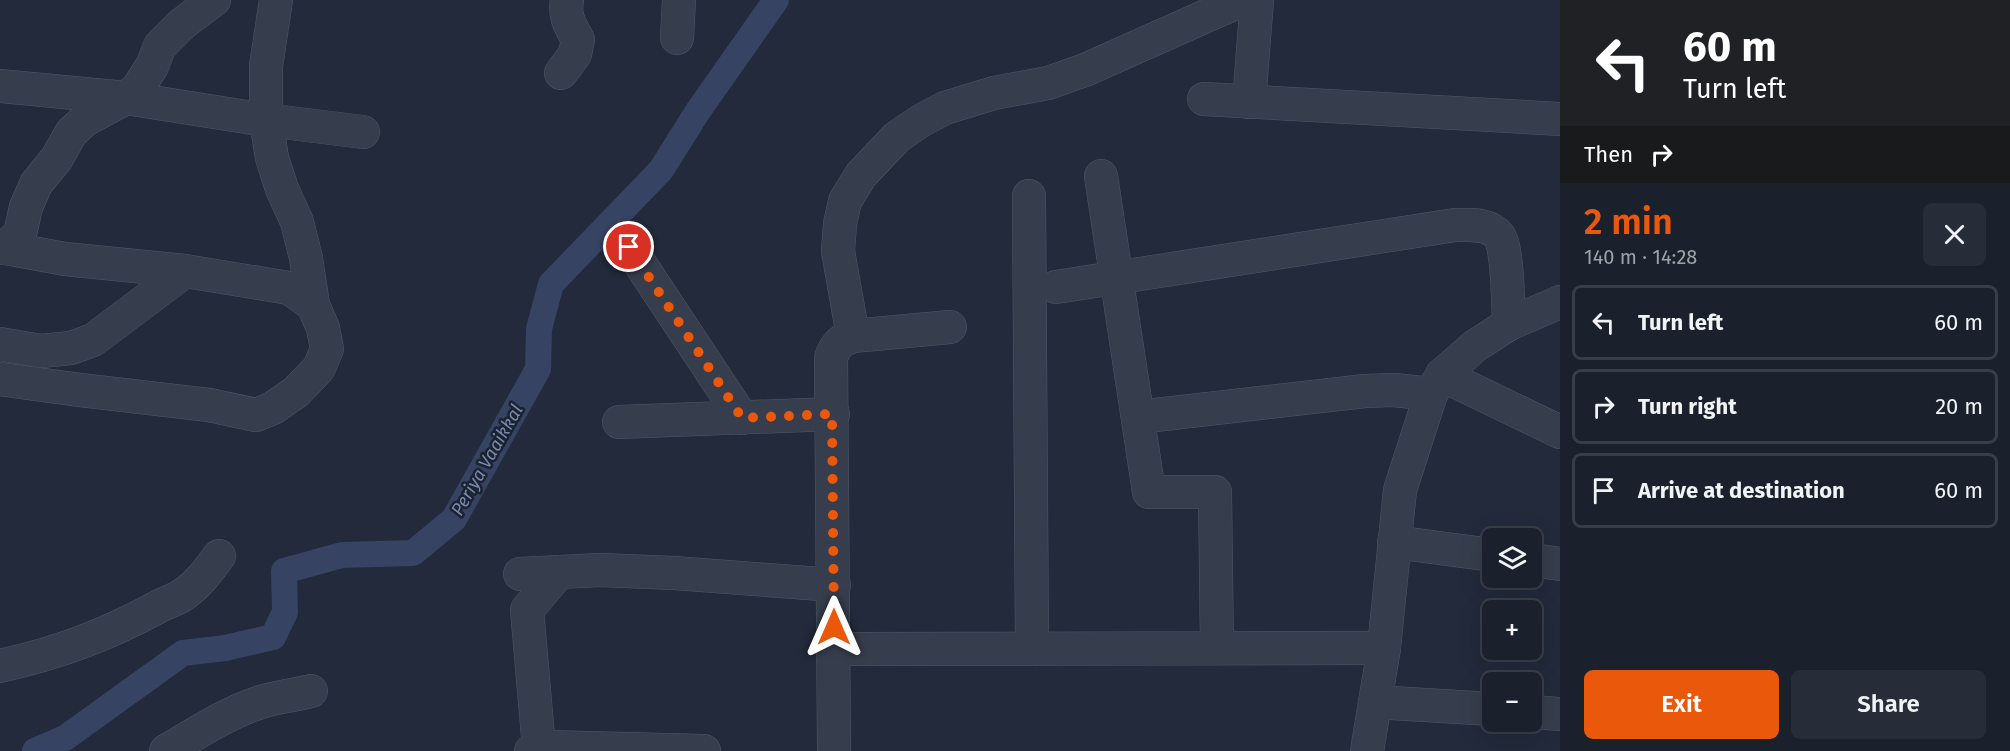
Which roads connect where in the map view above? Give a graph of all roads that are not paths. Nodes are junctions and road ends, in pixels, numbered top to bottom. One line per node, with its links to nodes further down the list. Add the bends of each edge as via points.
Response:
1 (213, 0): 10 (street, via 160,46 138,88)
2 (276, 0): 14 (street, via 266,66)
3 (567, 0): 8 (street, via 567,20 578,40)
4 (679, 0): 7 (street)
5 (1242, 0): 27 (street, via 1085,70 945,108 897,137 861,175 845,201 840,224 838,251)
6 (1257, 0): 12 (street)
7 (677, 38)
8 (561, 74)
9 (0, 86): 10 (street)
10 (126, 98): 14 (street); 18 (street, via 85,120 71,133 36,184 20,234)
11 (1204, 99): 12 (street)
12 (1249, 102): 13 (street)
13 (1560, 118)
14 (266, 120): 15 (street); 24 (street, via 272,158 297,222)
15 (363, 132)
16 (1101, 176): 21 (street)
17 (1029, 196): 47 (street)
18 (2, 247): 20 (street, via 65,259)
19 (629, 247): 33 (street)
20 (184, 271): 24 (street, via 289,288); 28 (street, via 93,340 71,348 41,351)
21 (1116, 277): 22 (street); 25 (street, via 1474,225 1490,228 1501,237); 32 (street)
22 (1056, 287)
23 (1560, 302): 25 (street)
24 (314, 305): 29 (street, via 327,349 319,368 296,392 256,416 209,405)
25 (1509, 324): 30 (street, via 1475,346)
26 (950, 327): 27 (street)
27 (854, 336): 31 (street, via 834,347)
28 (0, 344)
29 (0, 379)
30 (1436, 385): 32 (street); 35 (street); 36 (street, via 1400,490)
31 (832, 414): 33 (street); 43 (street)
32 (1138, 417): 44 (street, via 1149,492 1215,492)
33 (742, 418): 34 (street)
34 (619, 422)
35 (1560, 432)
36 (1394, 542): 37 (street); 45 (street)
37 (1482, 554)
38 (219, 556): 48 (street, via 203,578 181,596 137,619 95,639)
39 (1542, 561): 40 (street)
40 (1560, 564)
41 (559, 572): 42 (street); 43 (street, via 674,573); 54 (street, via 527,610)
42 (520, 574)
43 (834, 585): 46 (street)
44 (1217, 648): 45 (street); 47 (street)
45 (1384, 648): 50 (street)
46 (834, 649): 47 (street); 58 (street)
47 (1032, 649)
48 (0, 666)
49 (311, 691): 55 (street, via 246,708)
50 (1375, 702): 51 (street); 59 (street)
51 (1482, 709)
52 (1542, 713): 53 (street)
53 (1560, 714)
54 (535, 749): 56 (street)
55 (166, 751)
56 (660, 751): 57 (street)
57 (704, 751)
58 (834, 751)
59 (1367, 751)

